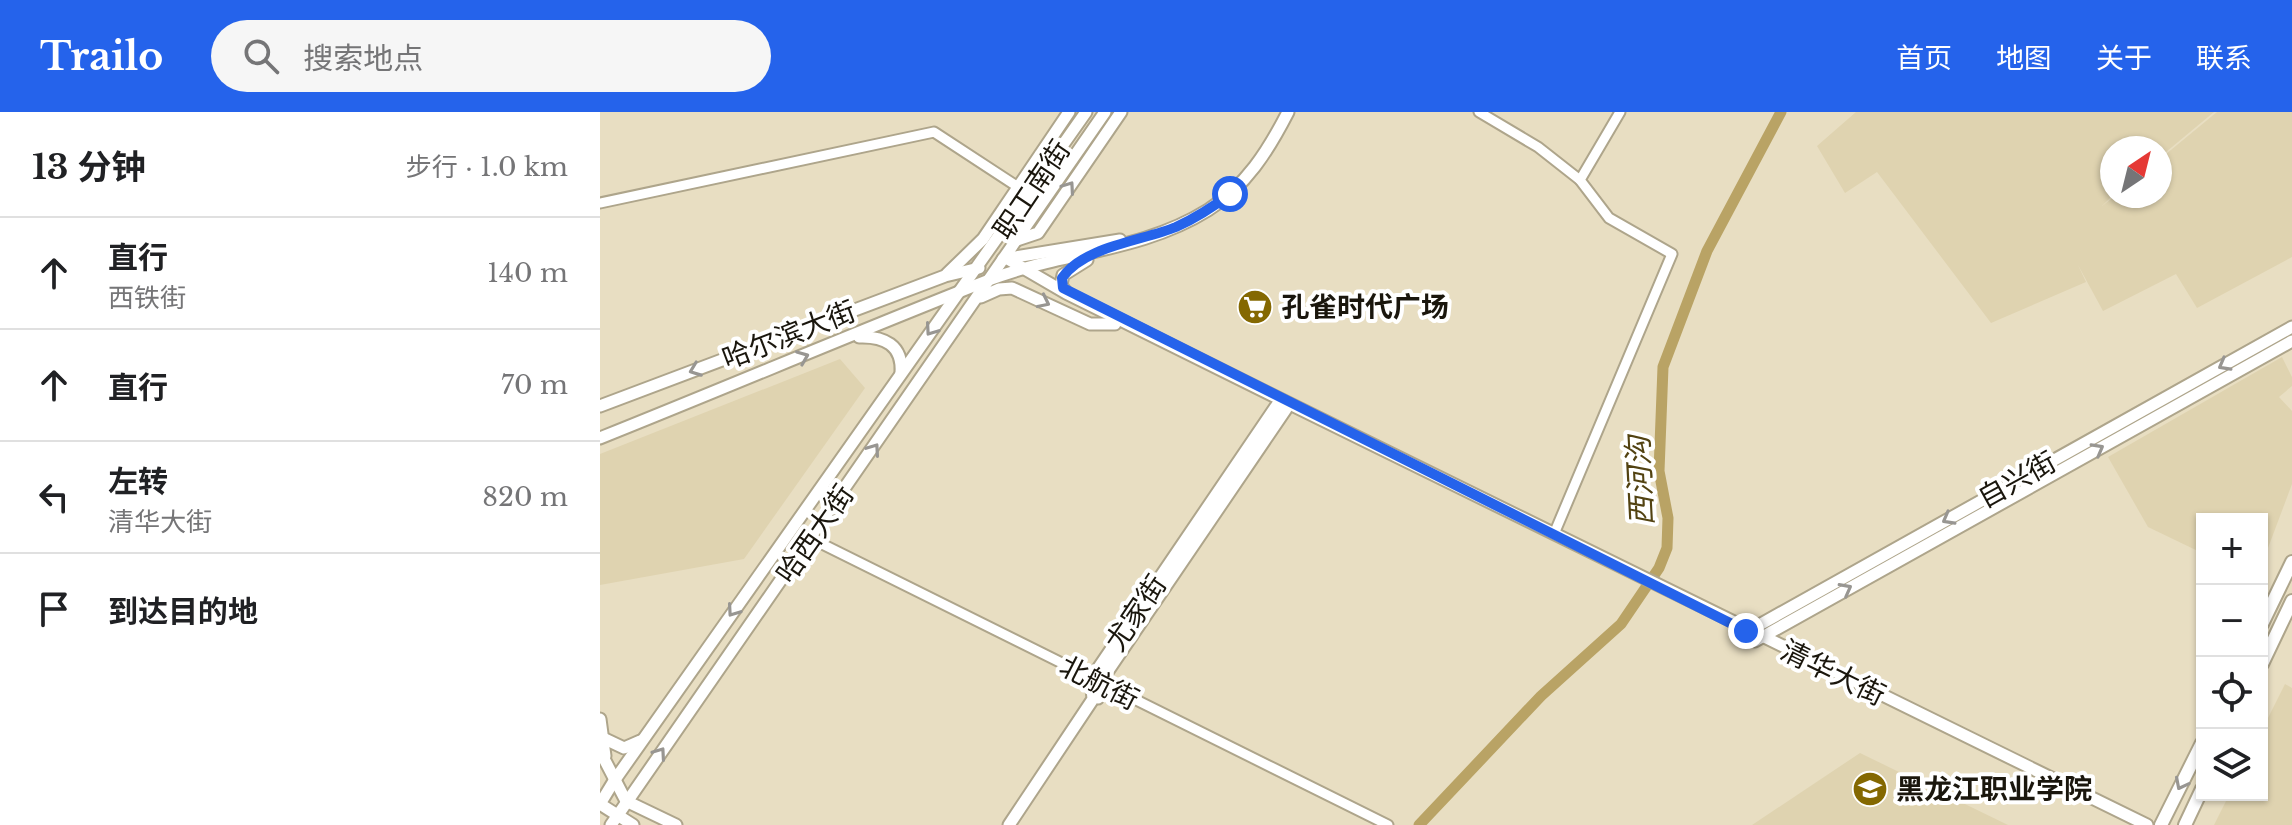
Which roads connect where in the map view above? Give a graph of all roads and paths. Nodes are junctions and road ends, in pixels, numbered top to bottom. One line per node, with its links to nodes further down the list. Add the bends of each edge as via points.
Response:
1 (1069, 112): 10 (main road)
2 (1086, 112): 16 (main road, 职工南街)
3 (1105, 112): 12 (main road, 职工南街)
4 (1121, 112): 12 (main road, one-way to 4)
5 (1281, 112): 13 (main road, via 1247,168 1210,201)
6 (1288, 112): 13 (main road, via 1262,159 1230,194 1176,227)
7 (1479, 112): 9 (street)
8 (1620, 112): 9 (street)
9 (1580, 180): 31 (street, via 1609,218 1672,254)
10 (1018, 187): 11 (street, via 934,132); 18 (main road, 职工南街, via 983,239)
11 (600, 203)
12 (1033, 230): 14 (main road); 15 (main road, 哈西大街, via 1017,240)
13 (1104, 248): 14 (main road, 哈尔滨大街); 17 (main road, 哈尔滨大街); 20 (main road, via 1063,275)
14 (1060, 249): 15 (main road, 哈尔滨大街)
15 (1006, 258): 16 (main road, 哈尔滨大街); 17 (main road, 清华大街); 19 (main road, 哈西大街)
16 (979, 268): 18 (main road, 哈尔滨大街); 21 (main road, 哈西大街)
17 (1018, 271): 19 (main road, 哈尔滨大街); 20 (main road, 清华大街); 23 (main road, 清华大街)
18 (945, 276): 28 (main road, 哈尔滨大街, one-way to 28)
19 (991, 280): 21 (main road, 哈尔滨大街); 22 (main road, 哈西大街)
20 (1066, 293): 31 (main road, 清华大街)
21 (957, 294): 25 (main road, 哈尔滨大街); 27 (main road, 哈西大街, one-way to 27)
22 (975, 303): 23 (main road, one-way to 23, via 995,290 1012,288 1090,324); 32 (main road, 哈西大街, one-way to 22)
23 (1115, 324): 29 (main road, 清华大街)
24 (2292, 327): 37 (main road, 自兴街, one-way to 37)
25 (850, 338): 27 (main road, via 885,339 898,352); 30 (main road, 哈尔滨大街, one-way to 25)
26 (2292, 341): 37 (main road, 自兴街, one-way to 26)
27 (901, 373): 41 (main road, 哈西大街, one-way to 41)
28 (600, 406)
29 (1282, 407): 33 (main road, 清华大街); 39 (main road, 尤家街)
30 (600, 438)
31 (1554, 534): 33 (main road, 清华大街)
32 (812, 539): 39 (street, 北航街); 45 (main road, 哈西大街, one-way to 32)
33 (1596, 557): 37 (main road, 清华大街)
34 (2292, 562): 36 (highway)
35 (2292, 601): 38 (highway)
36 (2268, 612)
37 (1751, 636): 53 (main road, 清华大街); 54 (main road, 清华大街)
38 (2265, 657)
39 (1095, 682): 51 (main road, 尤家街, via 1097,700); 52 (street, 北航街)
40 (600, 719): 42 (main road)
41 (644, 738): 42 (main road, via 633,747); 44 (main road, 哈西大街)
42 (602, 745): 44 (main road)
43 (2196, 755): 55 (highway, one-way to 55)
44 (614, 781): 45 (main road); 47 (main road, 哈西大街)
45 (626, 801): 48 (main road, 哈西大街); 50 (main road)
46 (2196, 801): 56 (highway)
47 (600, 804): 48 (main road)
48 (613, 821): 49 (main road)
49 (633, 825)
50 (676, 825)
51 (1011, 825)
52 (1388, 825)
53 (2131, 825)
54 (2147, 825)
55 (2161, 825)
56 (2185, 825)

